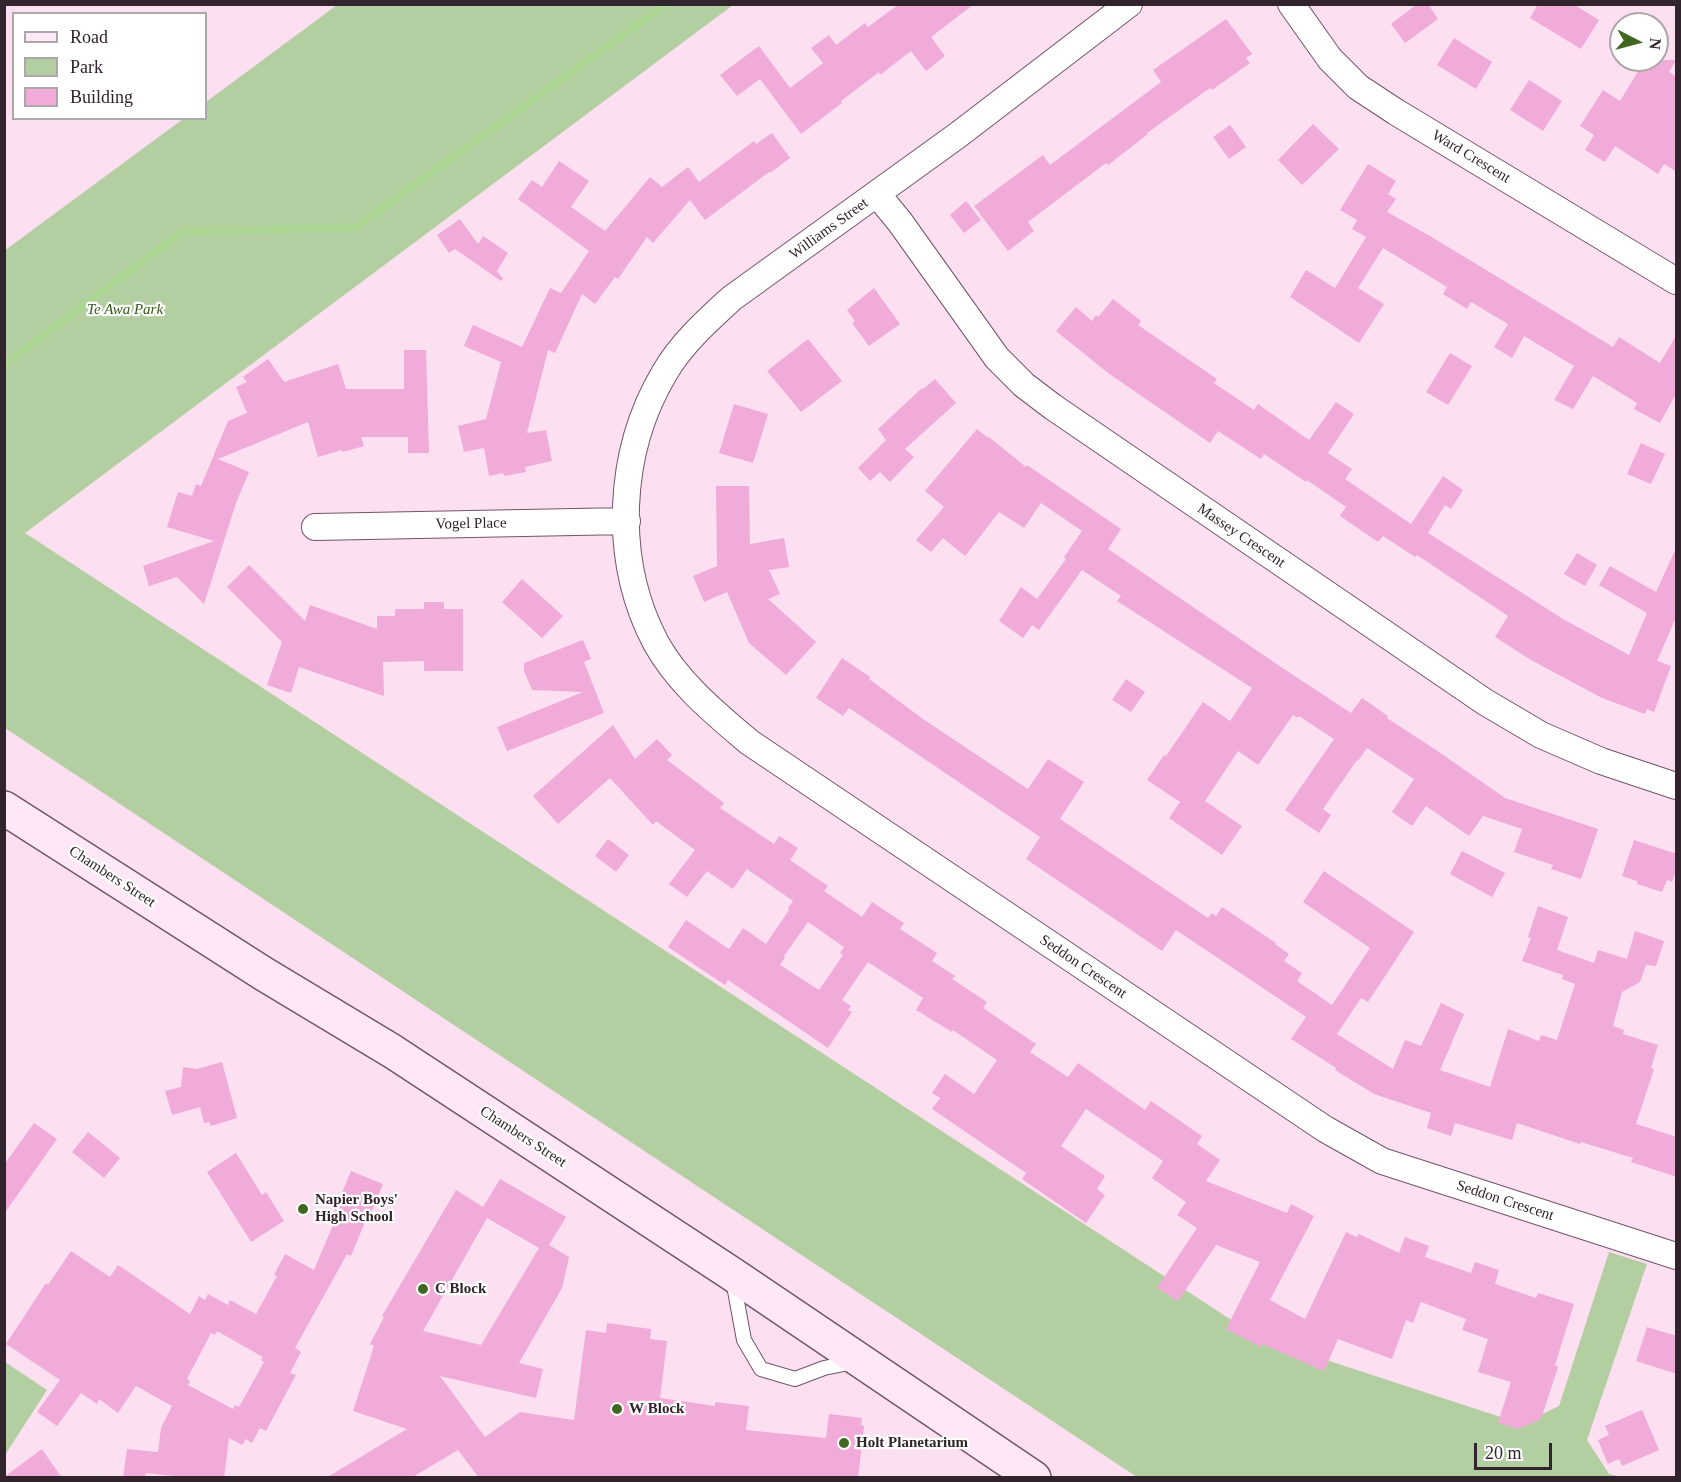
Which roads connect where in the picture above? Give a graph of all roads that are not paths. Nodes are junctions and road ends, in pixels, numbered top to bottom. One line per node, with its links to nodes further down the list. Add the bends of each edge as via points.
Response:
1 (1129, 4): 3 (street, Williams Street)
2 (1291, 4): 4 (street, Ward Crescent, via 1330,59 1358,87)
3 (878, 194): 5 (street, Williams Street, via 732,298 680,351 640,425 628,487); 7 (street, Massey Crescent, via 997,358 1053,407 1494,707 1541,735 1601,761)
4 (1677, 281)
5 (627, 520): 6 (street, Vogel Place); 9 (street, Seddon Crescent, via 630,572 656,643 697,697 749,742 1255,1083 1367,1153 1484,1196)
6 (315, 527)
7 (1677, 786)
8 (4, 808): 10 (main road, Chambers Street, via 392,1051)
9 (1677, 1256)
10 (732, 1274): 11 (main road, Chambers Street); 11 (lane, via 744,1340 761,1369 795,1378)
11 (862, 1360): 12 (main road, Chambers Street)
12 (1034, 1478)

